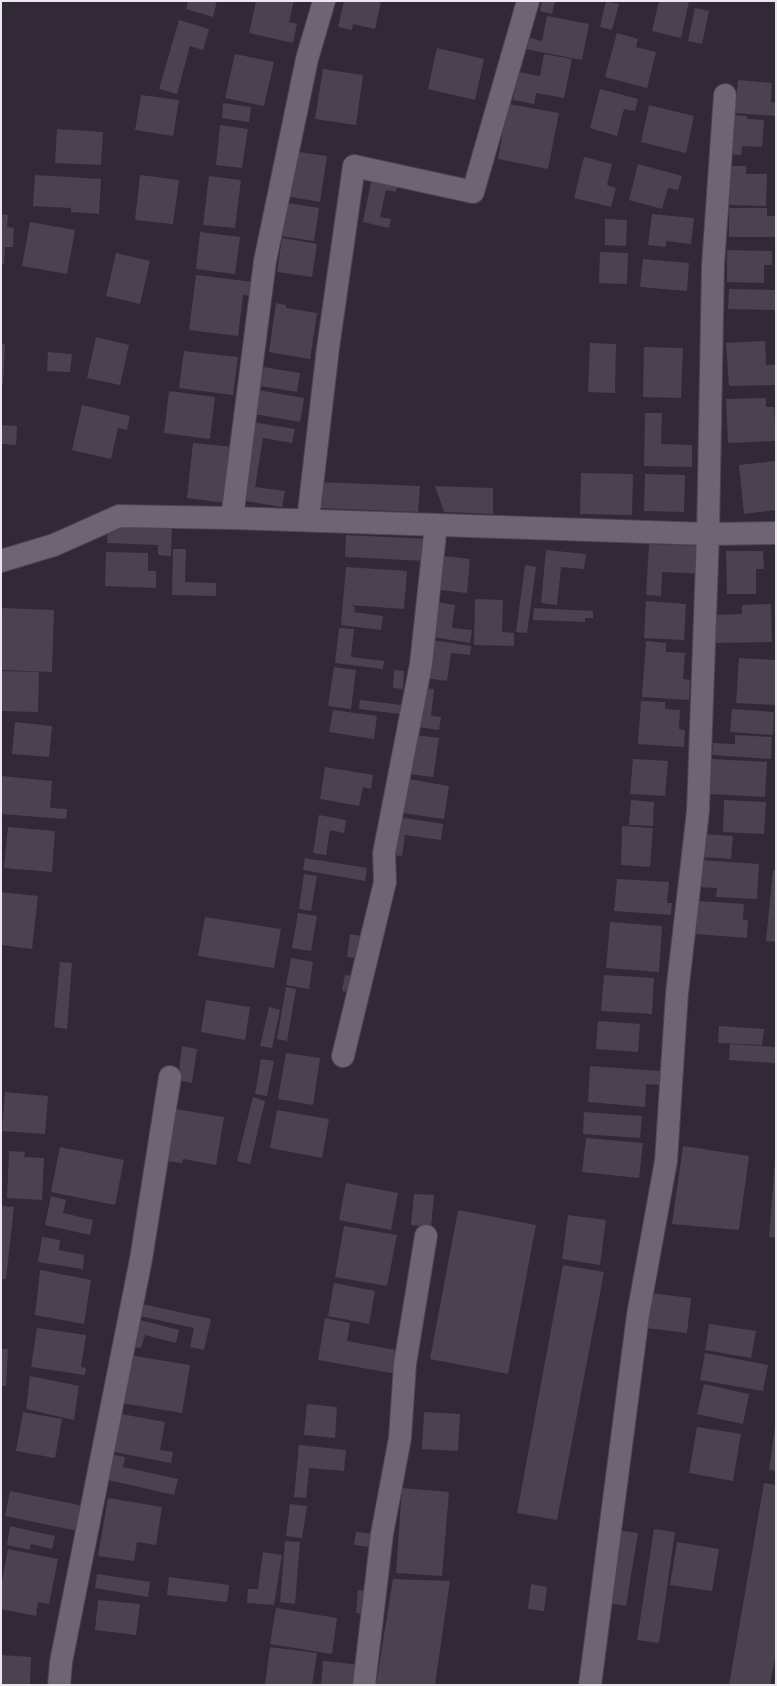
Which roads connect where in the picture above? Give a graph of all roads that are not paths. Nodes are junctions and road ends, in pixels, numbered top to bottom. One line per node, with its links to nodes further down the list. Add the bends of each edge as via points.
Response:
1 (324, 1): 4 (street, via 307,59 265,261)
2 (528, 1): 5 (street, via 473,192 354,166 328,348)
3 (724, 95): 8 (street, via 713,265)
4 (232, 518): 5 (street); 9 (street, via 119,516 54,545)
5 (308, 520): 6 (street)
6 (436, 525): 8 (street); 10 (street, via 421,664 384,853 385,882)
7 (776, 533): 8 (street)
8 (708, 534): 15 (street, via 698,811 677,993 666,1161 638,1315)
9 (1, 561)
10 (343, 1056)
11 (170, 1077): 13 (street, via 141,1259 61,1662)
12 (426, 1236): 14 (street, via 405,1364 400,1438 382,1534)
13 (59, 1685)
14 (364, 1685)
15 (590, 1685)

